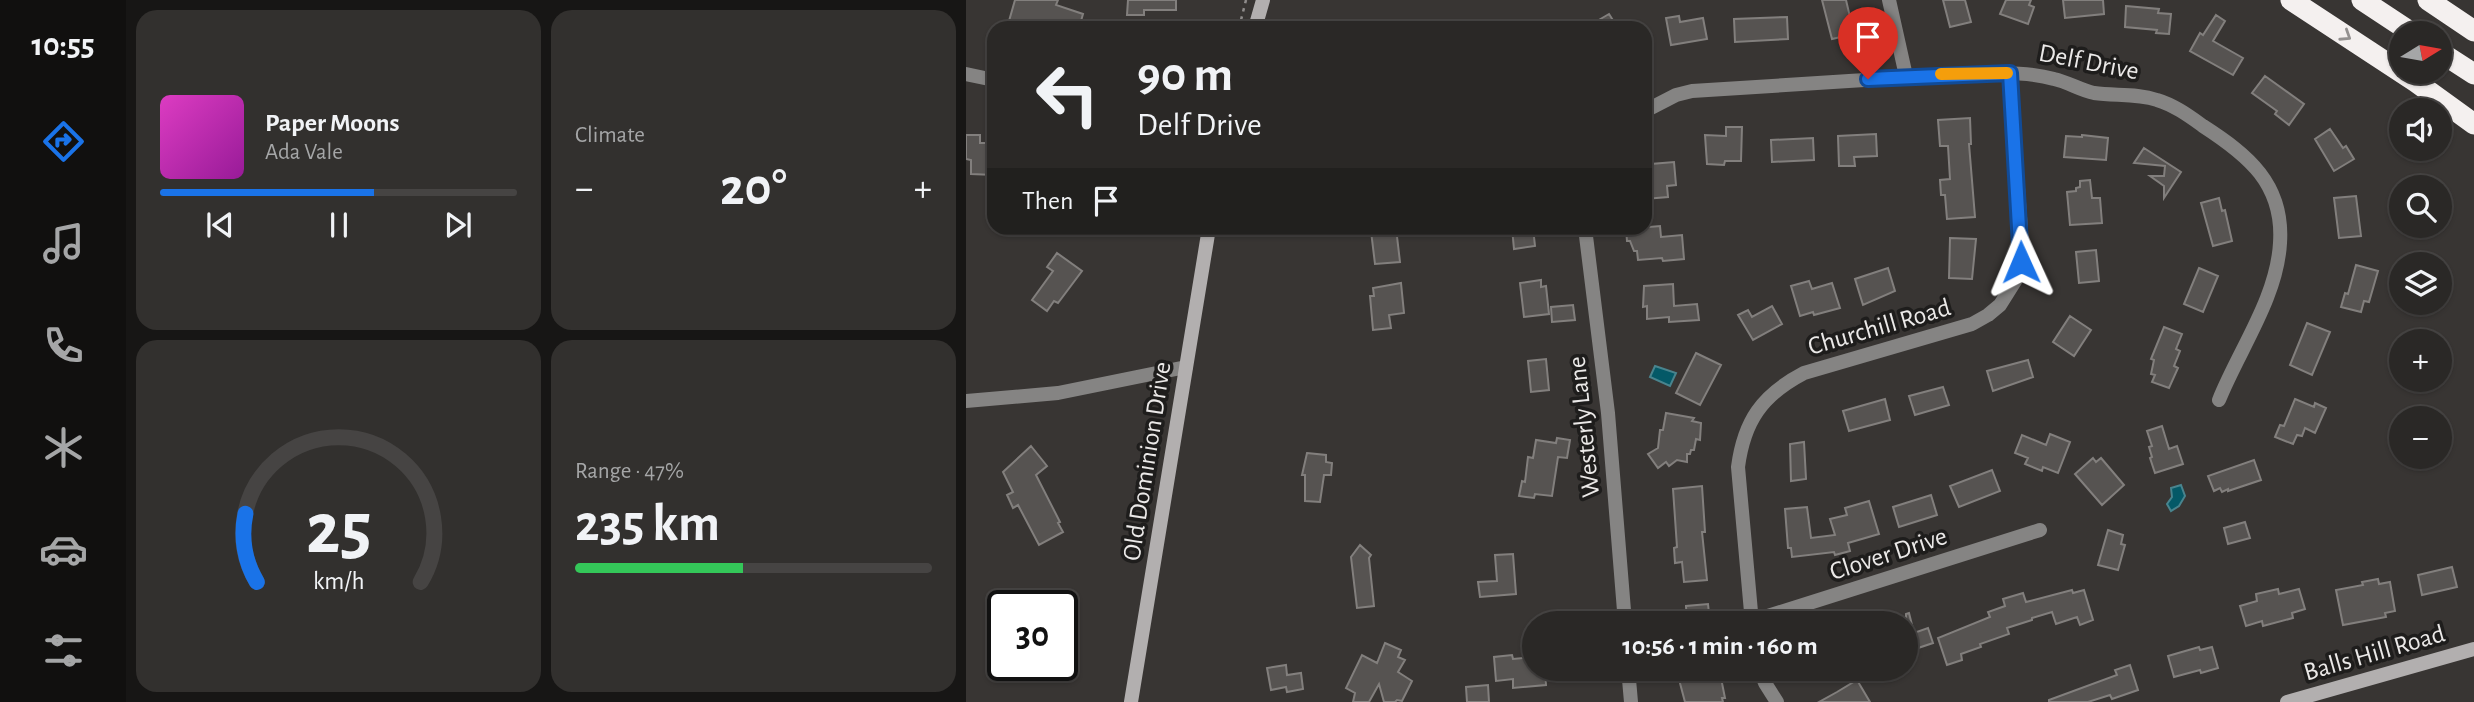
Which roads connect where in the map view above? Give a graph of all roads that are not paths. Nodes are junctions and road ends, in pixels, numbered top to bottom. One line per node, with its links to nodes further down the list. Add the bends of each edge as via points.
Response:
1 (1263, 0): 6 (main road)
2 (1889, 0): 13 (street)
3 (2291, 0): 16 (highway, one-way to 16)
4 (2362, 0): 7 (highway)
5 (2428, 0): 8 (highway)
6 (1257, 21)
7 (2394, 21)
8 (2474, 31)
9 (2452, 59): 12 (highway)
10 (2010, 73): 13 (street, Delf Drive); 20 (street, Delf Drive, via 2055,79 2093,93 2159,100 2222,138 2268,184 2280,222 2278,261 2263,308); 24 (street, Churchill Road, via 2022,245 2017,278 2000,305 1972,324 1804,373 1785,383 1757,410 1740,448 1738,467)
11 (966, 74): 14 (street)
12 (2474, 74)
13 (1906, 76): 15 (street, Delf Drive, via 1692,91)
14 (987, 78)
15 (1652, 107)
16 (2474, 124)
17 (1208, 235): 19 (main road, Old Dominion Drive)
18 (1587, 235): 23 (street, Westerly Lane, via 1608,413)
19 (1186, 367): 21 (street, via 1058,393); 29 (main road, Old Dominion Drive)
20 (2219, 400)
21 (966, 401)
22 (2040, 530): 25 (street, Clover Drive)
23 (1624, 611)
24 (1751, 611)
25 (1786, 611)
26 (2474, 649): 32 (main road, Balls Hill Road)
27 (1629, 681): 30 (street)
28 (1766, 681): 31 (street)
29 (1131, 702)
30 (1631, 702)
31 (1777, 702)
32 (2287, 702)

